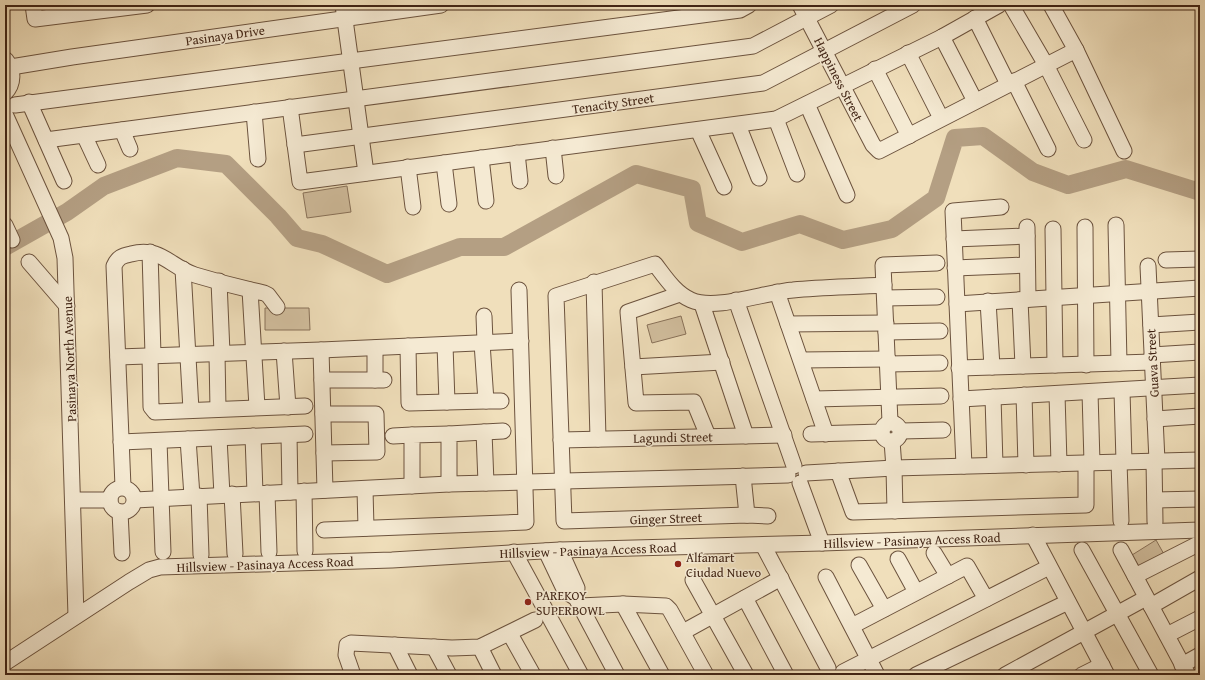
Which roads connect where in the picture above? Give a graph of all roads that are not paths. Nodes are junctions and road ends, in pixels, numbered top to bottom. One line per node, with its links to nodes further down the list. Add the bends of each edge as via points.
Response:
1 (33, 5): 10 (street, via 35,19)
2 (147, 5): 10 (street)
3 (441, 5): 11 (street, Pasinaya Drive)
4 (749, 5): 18 (street, via 740,10)
5 (831, 5): 12 (street)
6 (913, 5): 16 (street, Tenacity Street)
7 (999, 5): 13 (street)
8 (1011, 5): 20 (street)
9 (1051, 5): 15 (street)
10 (126, 6)
11 (344, 11): 18 (street); 19 (street, Pasinaya Drive)
12 (804, 11): 16 (street, Happiness Street); 24 (street, via 753,46)
13 (975, 18): 14 (street); 22 (street)
14 (942, 37): 17 (street); 25 (street)
15 (1076, 50): 20 (street); 44 (street)
16 (825, 52): 23 (street, Happiness Street); 36 (street, Tenacity Street, via 763,83)
17 (908, 53): 21 (street); 30 (street)
18 (351, 61): 24 (street); 28 (street)
19 (8, 63): 28 (street, via 12,80)
20 (1046, 65): 22 (street); 39 (street)
21 (875, 69): 23 (street); 37 (street)
22 (1011, 83): 25 (street); 43 (street)
23 (842, 86): 26 (street); 37 (street, Happiness Street, via 873,145 880,151)
24 (356, 99): 27 (street); 36 (street)
25 (975, 101): 30 (street)
26 (806, 104): 31 (street); 58 (street)
27 (290, 107): 29 (street); 40 (street)
28 (11, 109): 38 (street); 96 (street, Pasinaya North Avenue, via 47,209 61,238)
29 (254, 112): 33 (street); 47 (street)
30 (941, 118): 37 (street)
31 (776, 120): 32 (street); 52 (street)
32 (738, 124): 34 (street); 54 (street)
33 (122, 130): 35 (street); 42 (street)
34 (698, 130): 41 (street); 57 (street)
35 (84, 135): 38 (street); 49 (street)
36 (361, 136): 40 (street, Tenacity Street); 51 (street)
37 (909, 136)
38 (46, 140): 55 (street)
39 (1084, 140)
40 (295, 145): 51 (street, via 300,182)
41 (553, 148): 45 (street); 53 (street)
42 (130, 149)
43 (1048, 149)
44 (1124, 151)
45 (516, 153): 46 (street); 56 (street)
46 (481, 158): 48 (street); 59 (street)
47 (258, 159)
48 (444, 163): 50 (street); 60 (street)
49 (98, 165)
50 (408, 167): 51 (street); 61 (street)
51 (366, 173)
52 (798, 174)
53 (556, 176)
54 (759, 178)
55 (64, 181)
56 (520, 181)
57 (724, 187)
58 (848, 195)
59 (486, 201)
60 (449, 204)
61 (413, 207)
62 (1001, 207): 67 (street, via 952,211)
63 (5, 225): 68 (street)
64 (1116, 225): 87 (street)
65 (1085, 227): 88 (street)
66 (1053, 229): 90 (street)
67 (954, 239): 74 (street, via 1027,232); 76 (street)
68 (12, 240)
69 (150, 252): 77 (street, via 167,258); 115 (street); 116 (street, via 119,257 114,266)
70 (1200, 259): 71 (street)
71 (1166, 260)
72 (28, 262): 96 (street)
73 (937, 263): 83 (street, via 883,265)
74 (1027, 265): 76 (street); 91 (street)
75 (1148, 266): 84 (street, Guava Street)
76 (955, 268): 95 (street)
77 (183, 269): 78 (street); 114 (street)
78 (219, 282): 81 (street); 113 (street)
79 (594, 282): 86 (street, via 655,264); 167 (street); 168 (street, via 556,296)
80 (1200, 288): 84 (street)
81 (250, 290): 97 (street, via 268,295); 111 (street)
82 (519, 290): 104 (street)
83 (885, 291): 85 (street); 89 (street); 102 (street)
84 (1150, 291): 87 (street); 101 (street, Guava Street)
85 (777, 292): 92 (street); 100 (street)
86 (680, 294): 94 (street); 125 (street, via 628,312)
87 (1118, 294): 88 (street); 122 (street)
88 (1085, 296): 90 (street); 123 (street)
89 (937, 297)
90 (1054, 297): 91 (street); 124 (street)
91 (1024, 299): 93 (street); 126 (street)
92 (736, 300): 94 (street); 160 (street)
93 (988, 302): 95 (street); 127 (street)
94 (702, 304): 119 (street)
95 (957, 304): 128 (street)
96 (67, 306): 198 (street, Pasinaya North Avenue)
97 (278, 307)
98 (484, 316): 105 (street)
99 (1200, 322): 101 (street)
100 (788, 324): 102 (street); 118 (street)
101 (1151, 325): 117 (street, Guava Street)
102 (886, 328): 103 (street); 120 (street)
103 (940, 331)
104 (520, 341): 105 (street); 185 (street)
105 (483, 342): 106 (street); 141 (street)
106 (445, 344): 107 (street); 143 (street)
107 (408, 346): 108 (street); 143 (street, via 402,404)
108 (375, 348): 109 (street); 129 (street, via 380,380)
109 (321, 350): 110 (street); 129 (street)
110 (284, 351): 111 (street); 145 (street)
111 (253, 352): 113 (street); 147 (street)
112 (1200, 352): 117 (street)
113 (219, 353): 114 (street); 146 (street)
114 (189, 354): 115 (street); 148 (street)
115 (151, 356): 116 (street); 148 (street, via 152,410)
116 (118, 357): 170 (street)
117 (1152, 359): 122 (street); 131 (street, Guava Street)
118 (801, 360): 120 (street); 139 (street)
119 (722, 362): 125 (street); 164 (street)
120 (888, 362): 121 (street); 137 (street)
121 (940, 363)
122 (1119, 363): 123 (street)
123 (1086, 364): 124 (street)
124 (1055, 365): 126 (street)
125 (633, 366): 163 (street, via 636,403 694,402)
126 (1023, 366): 127 (street)
127 (992, 367): 128 (street)
128 (959, 368): 140 (street)
129 (322, 380): 149 (street)
130 (1200, 385): 131 (street)
131 (1154, 389): 132 (street); 151 (street, Guava Street)
132 (1122, 391): 133 (street); 174 (street)
133 (1090, 392): 134 (street); 175 (street)
134 (1057, 394): 135 (street); 177 (street)
135 (1024, 395): 138 (street); 176 (street)
136 (941, 396): 137 (street)
137 (889, 397): 139 (street); 155 (street)
138 (993, 397): 140 (street); 178 (street)
139 (814, 399): 155 (street, via 819,434)
140 (961, 399): 179 (street)
141 (486, 401): 142 (street); 143 (street)
142 (502, 401)
143 (447, 402)
144 (305, 406): 145 (street)
145 (288, 407): 147 (street)
146 (218, 408): 147 (street); 148 (street)
147 (257, 408)
148 (191, 410)
149 (323, 414): 171 (street); 171 (street, via 376,414 377,452)
150 (1200, 416): 151 (street)
151 (1155, 419): 173 (street, Guava Street)
152 (944, 430): 155 (street)
153 (503, 431): 154 (street)
154 (484, 432): 158 (street); 187 (street)
155 (891, 432): 180 (street)
156 (289, 434): 157 (street); 161 (street); 192 (street)
157 (305, 434)
158 (449, 434): 159 (street); 186 (street)
159 (412, 435): 162 (street); 188 (street)
160 (784, 435): 164 (street, Lagundi Street); 183 (street)
161 (253, 436): 165 (street); 193 (street)
162 (393, 436)
163 (708, 436): 164 (street, Lagundi Street); 167 (street, Lagundi Street)
164 (746, 436)
165 (219, 438): 166 (street); 194 (street)
166 (188, 439): 169 (street); 195 (street)
167 (598, 439): 168 (street, Lagundi Street)
168 (562, 440): 184 (street)
169 (159, 441): 170 (street); 196 (street)
170 (121, 442): 189 (street)
171 (324, 453): 191 (street)
172 (1200, 460): 173 (street)
173 (1156, 461): 174 (street); 201 (street, Guava Street)
174 (1121, 462): 175 (street); 206 (street)
175 (1089, 463): 177 (street); 202 (street, via 1086,505)
176 (1026, 464): 177 (street); 178 (street)
177 (1059, 464)
178 (995, 465): 179 (street)
179 (964, 466): 180 (street)
180 (894, 468): 181 (street); 202 (street)
181 (838, 472): 183 (street); 202 (street, via 853,512)
182 (743, 476): 183 (street); 184 (street); 204 (street)
183 (796, 476): 212 (street)
184 (563, 480): 185 (street); 204 (street, Ginger Street, via 564,521)
185 (525, 482): 187 (street); 208 (street, via 526,522)
186 (450, 484): 187 (street); 188 (street)
187 (486, 484)
188 (412, 486): 190 (street)
189 (123, 487): 199 (street, via 115,489); 200 (street, via 133,492)
190 (364, 489): 191 (street); 208 (street)
191 (325, 490): 192 (street)
192 (297, 492): 193 (street); 218 (street)
193 (261, 493): 194 (street); 220 (street)
194 (227, 495): 195 (street); 224 (street)
195 (195, 496): 196 (street); 225 (street)
196 (162, 498): 200 (street); 219 (street)
197 (1200, 499): 201 (street)
198 (73, 500): 199 (street); 244 (street, Pasinaya North Avenue)
199 (110, 500): 203 (street, via 113,508)
200 (135, 500): 203 (street, via 132,508)
201 (1155, 500): 207 (street, Guava Street)
202 (895, 511)
203 (120, 512): 222 (street)
204 (746, 515): 205 (street, Ginger Street)
205 (768, 516)
206 (1121, 521)
207 (1155, 522)
208 (366, 528): 209 (street)
209 (324, 530)
210 (1200, 530): 211 (street, Hillsview - Pasinaya Access Road)
211 (1032, 535): 212 (street, Hillsview - Pasinaya Access Road); 228 (street)
212 (817, 543): 214 (street, Hillsview - Pasinaya Access Road)
213 (1200, 543): 230 (street)
214 (763, 545): 215 (street, Hillsview - Pasinaya Access Road); 232 (street)
215 (553, 550): 221 (street, Hillsview - Pasinaya Access Road); 238 (street, via 576,588)
216 (1082, 550): 243 (street)
217 (1121, 550): 230 (street)
218 (305, 551)
219 (163, 552)
220 (269, 552)
221 (514, 552): 244 (street, Hillsview - Pasinaya Access Road, via 392,560 160,567 149,570); 268 (street)
222 (122, 553)
223 (934, 553): 229 (street)
224 (235, 554)
225 (201, 555)
226 (898, 559): 235 (street)
227 (859, 565): 242 (street)
228 (1049, 567): 237 (street); 239 (street)
229 (948, 576): 235 (street); 237 (street, via 967,566)
230 (1135, 576): 240 (street)
231 (826, 577): 248 (street)
232 (781, 578): 236 (street); 261 (street)
233 (1200, 578): 240 (street)
234 (693, 580): 245 (street)
235 (916, 592): 242 (street)
236 (746, 598): 245 (street); 273 (street)
237 (986, 599): 257 (street)
238 (578, 602): 241 (street); 269 (street)
239 (1068, 602): 250 (street); 275 (street)
240 (1149, 602): 243 (street); 252 (street)
241 (623, 604): 249 (street, via 666,606); 270 (street)
242 (884, 609): 248 (street)
243 (1117, 614): 250 (street); 278 (street)
244 (76, 616): 258 (street, Hillsview - Pasinaya Access Road)
245 (713, 616): 249 (street); 272 (street)
246 (1200, 618): 252 (street)
247 (535, 620): 251 (street)
248 (852, 626): 257 (street)
249 (683, 632): 271 (street)
250 (1084, 632): 259 (street); 276 (street)
251 (510, 634): 255 (street); 267 (street)
252 (1167, 636): 260 (street)
253 (395, 645): 254 (street); 263 (street, via 356,642 347,645 346,655); 264 (street)
254 (434, 647): 255 (street); 265 (street)
255 (480, 648): 266 (street)
256 (1200, 656): 260 (street)
257 (868, 659): 262 (street); 274 (street)
258 (11, 660)
259 (1104, 670): 277 (street)
260 (1185, 670)
261 (825, 671): 262 (street, via 838,668)
262 (843, 674)
263 (353, 675)
264 (410, 675)
265 (449, 675)
266 (494, 675)
267 (533, 675)
268 (581, 675)
269 (617, 675)
270 (662, 675)
271 (706, 675)
272 (746, 675)
273 (786, 675)
274 (877, 675)
275 (916, 675)
276 (1005, 675)
277 (1082, 675)
278 (1151, 675)

